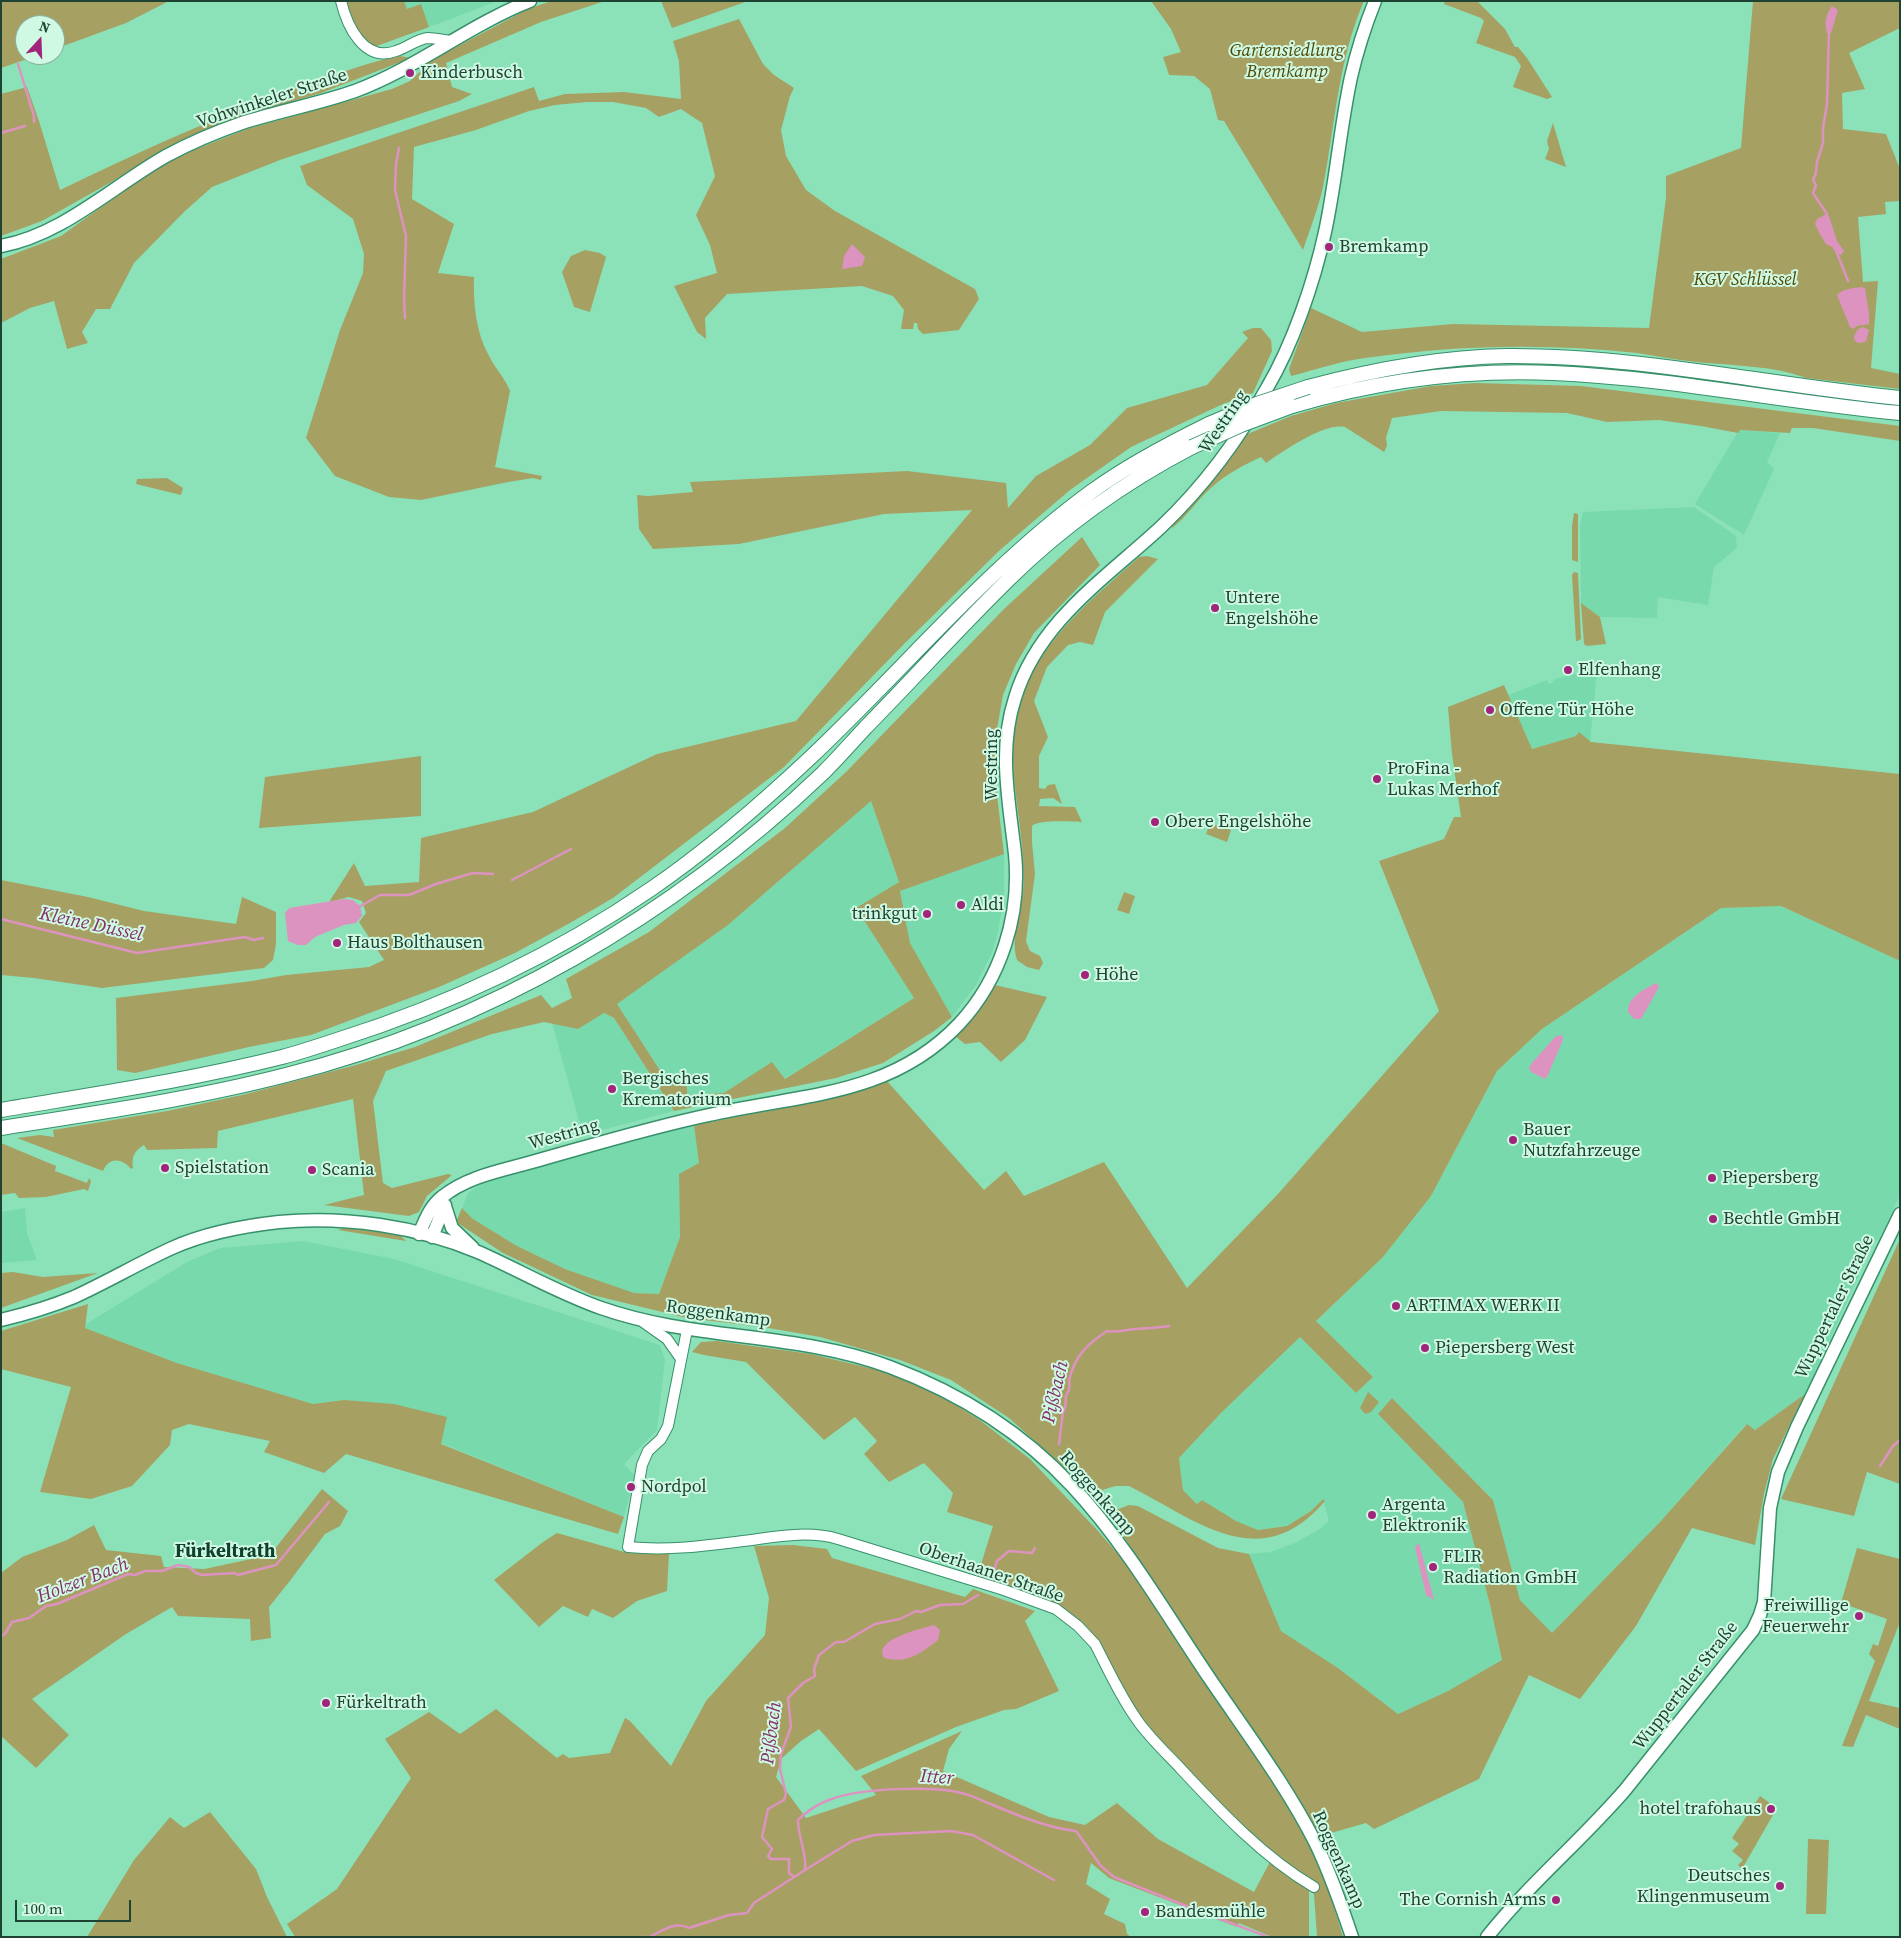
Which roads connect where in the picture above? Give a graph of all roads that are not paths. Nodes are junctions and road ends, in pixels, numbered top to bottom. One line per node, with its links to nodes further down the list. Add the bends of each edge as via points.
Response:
1 (341, 1): 4 (street, via 356,38 377,53 394,52 426,38)
2 (530, 1): 4 (main road, Vohwinkeler Straße)
3 (1375, 1): 10 (main road, Westring, via 1351,79 1325,233 1299,317 1270,385 1197,489 1063,616 1034,653 1021,680 1009,722 1005,767 1015,858 1011,927 995,970 962,1021 910,1064 866,1083 652,1129 469,1180)
4 (451, 41): 5 (main road, Vohwinkeler Straße, via 395,73 354,91 203,138 166,156 50,230)
5 (1, 246)
6 (1900, 398): 8 (highway, bridge, via 1613,362 1506,356 1416,364 1357,375 1257,404 1149,455 1093,490 1054,520 944,622 812,756 737,823 653,888 578,935 484,984 400,1019 284,1056 147,1086)
7 (1900, 413): 9 (highway, bridge, via 1614,377 1518,372 1387,383 1330,395 1241,425 1192,447 1126,484 1060,533 1010,577 827,770 778,814 667,900 588,951 492,1002 390,1044 287,1075 150,1104)
8 (1, 1110)
9 (1, 1128)
10 (450, 1191): 11 (main road); 13 (main road, Westring, via 432,1207)
11 (445, 1206): 14 (main road); 15 (main road, via 452,1228)
12 (1900, 1214): 22 (main road, Wuppertaler Straße, via 1778,1472 1770,1508 1764,1602 1753,1630 1608,1811 1515,1904)
13 (419, 1234): 14 (main road); 17 (main road, via 354,1223 279,1222 235,1229 174,1247 76,1296)
14 (432, 1237): 15 (main road, Roggenkamp)
15 (477, 1252): 16 (main road, Roggenkamp, via 564,1293)
16 (636, 1318): 18 (main road, Roggenkamp); 19 (street, via 667,1338)
17 (1, 1320)
18 (687, 1330): 19 (street); 21 (main road, Roggenkamp, via 800,1344 895,1369 978,1409 1054,1468 1110,1533 1296,1808 1324,1861)
19 (682, 1359): 20 (street, Oberhaaner Straße, via 668,1426 642,1465 628,1547 699,1547 819,1535 1004,1590 1056,1610 1095,1644 1140,1724 1194,1783 1247,1836)
20 (1314, 1886)
21 (1352, 1937)
22 (1487, 1937)

